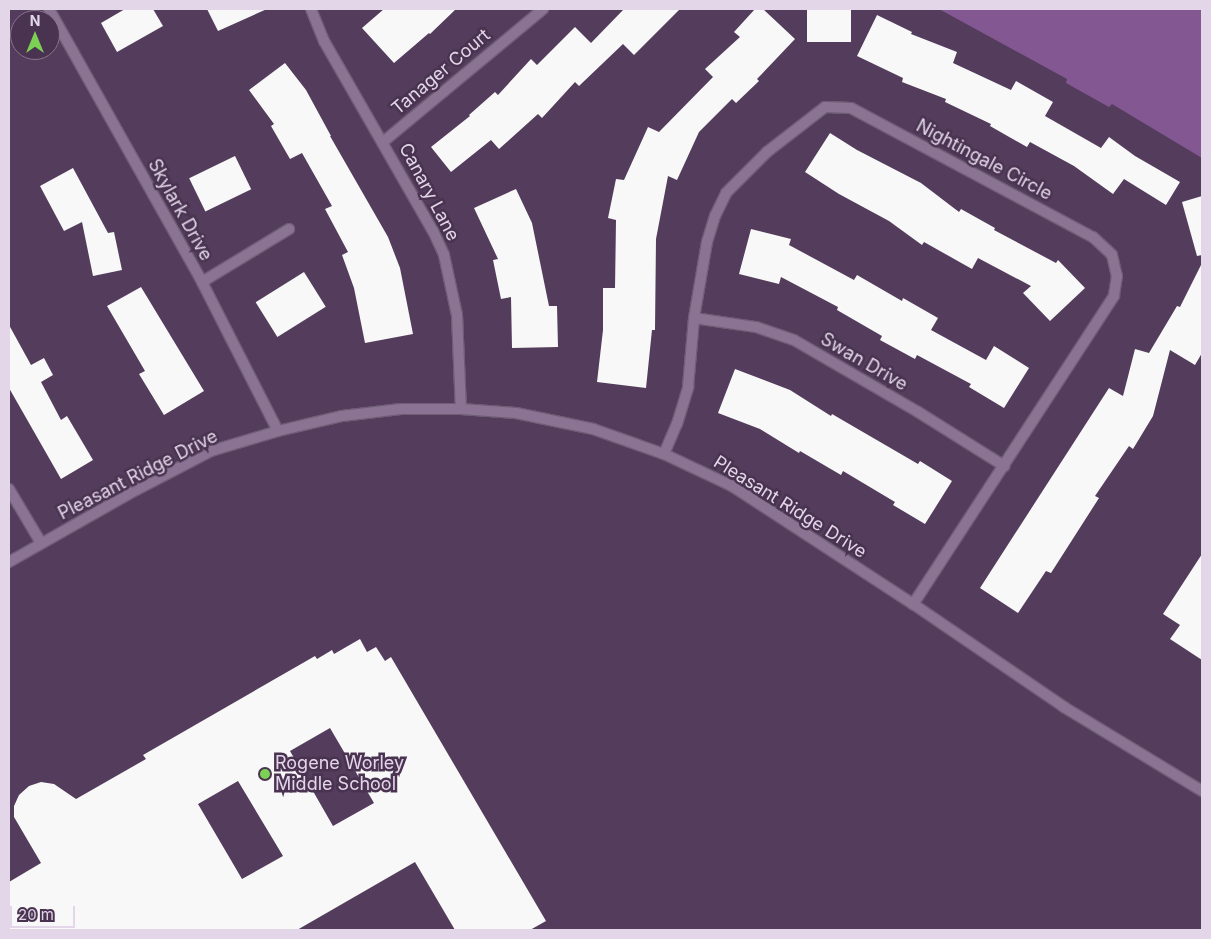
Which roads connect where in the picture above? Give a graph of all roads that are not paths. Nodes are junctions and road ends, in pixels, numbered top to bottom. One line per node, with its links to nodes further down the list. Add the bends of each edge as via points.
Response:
1 (311, 9): 4 (street, Canary Lane, via 324,41)
2 (543, 9): 4 (street, Tanager Court)
3 (60, 25): 6 (street, Skylark Drive)
4 (383, 142): 8 (street, Canary Lane, via 444,255 457,315)
5 (289, 229): 6 (street)
6 (202, 282): 9 (street, Skylark Drive)
7 (694, 318): 10 (street, Nightingale Circle, via 688,387); 11 (street, Swan Drive, via 756,327 794,340); 11 (street, Nightingale Circle, via 707,242 726,193 767,152 825,107 851,108 1093,237 1112,254 1117,276 1114,296)
8 (461, 409): 9 (street, Pleasant Ridge Drive, via 401,409 342,416); 10 (street, Pleasant Ridge Drive, via 516,413 593,429)
9 (278, 430): 13 (street, Pleasant Ridge Drive, via 211,451)
10 (664, 454): 15 (street, Pleasant Ridge Drive, via 732,486)
11 (1004, 466): 15 (street, Nightingale Circle)
12 (9, 489): 13 (street)
13 (41, 543): 14 (street, Pleasant Ridge Drive)
14 (9, 562)
15 (914, 604): 16 (street, Pleasant Ridge Drive, via 1064,707)
16 (1202, 791)

